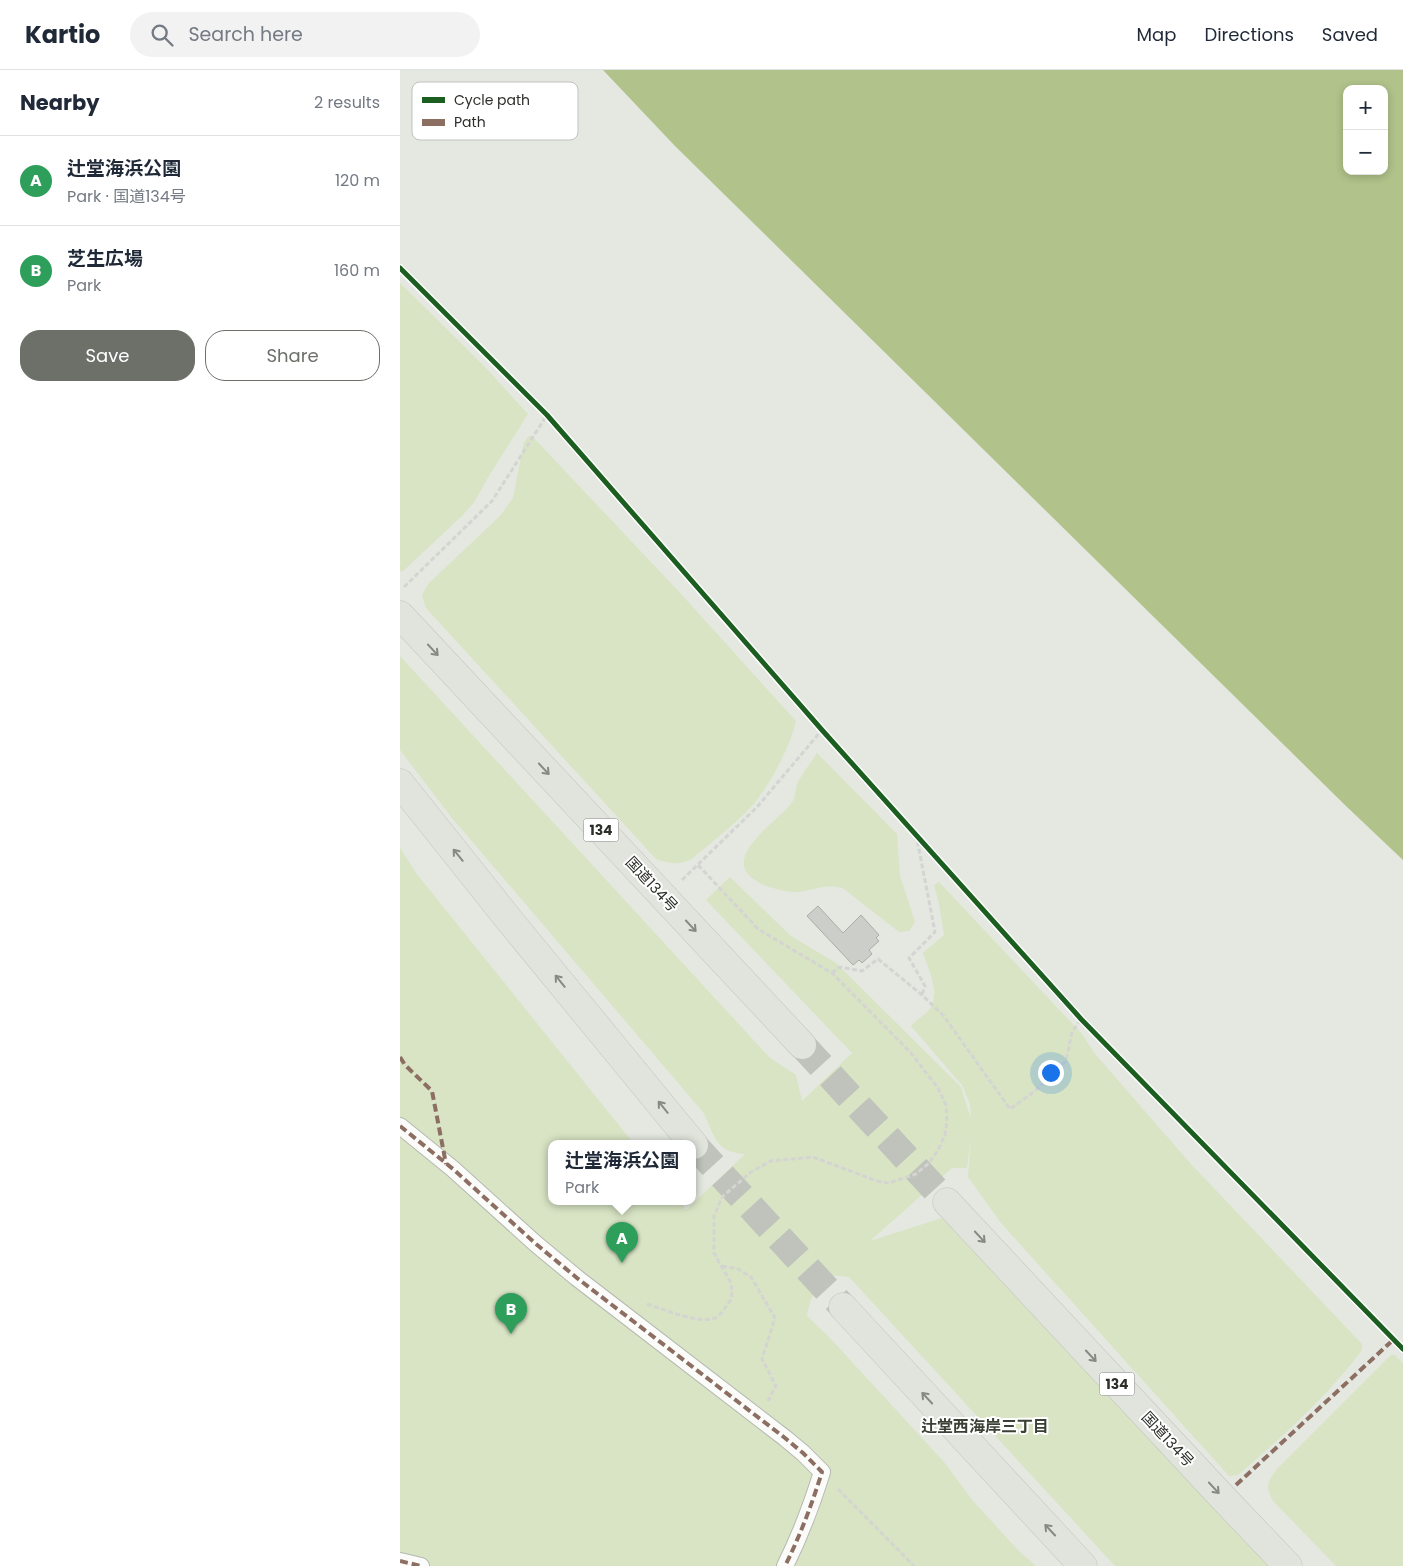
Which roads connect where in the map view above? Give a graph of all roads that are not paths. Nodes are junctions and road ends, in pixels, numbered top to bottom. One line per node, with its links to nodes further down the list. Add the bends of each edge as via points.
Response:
1 (400, 614): 3 (highway, 国道134号 / 134, one-way to 3)
2 (400, 783): 5 (highway, one-way to 2)
3 (802, 1045)
4 (400, 1126): 10 (street, via 577,1278 803,1453 822,1472)
5 (691, 1140)
6 (947, 1202): 12 (highway, 国道134号 / 134, one-way to 12)
7 (843, 1307): 11 (highway, one-way to 7)
8 (400, 1561): 9 (street)
9 (421, 1566)
10 (785, 1566)
11 (1083, 1566)
12 (1288, 1566)

